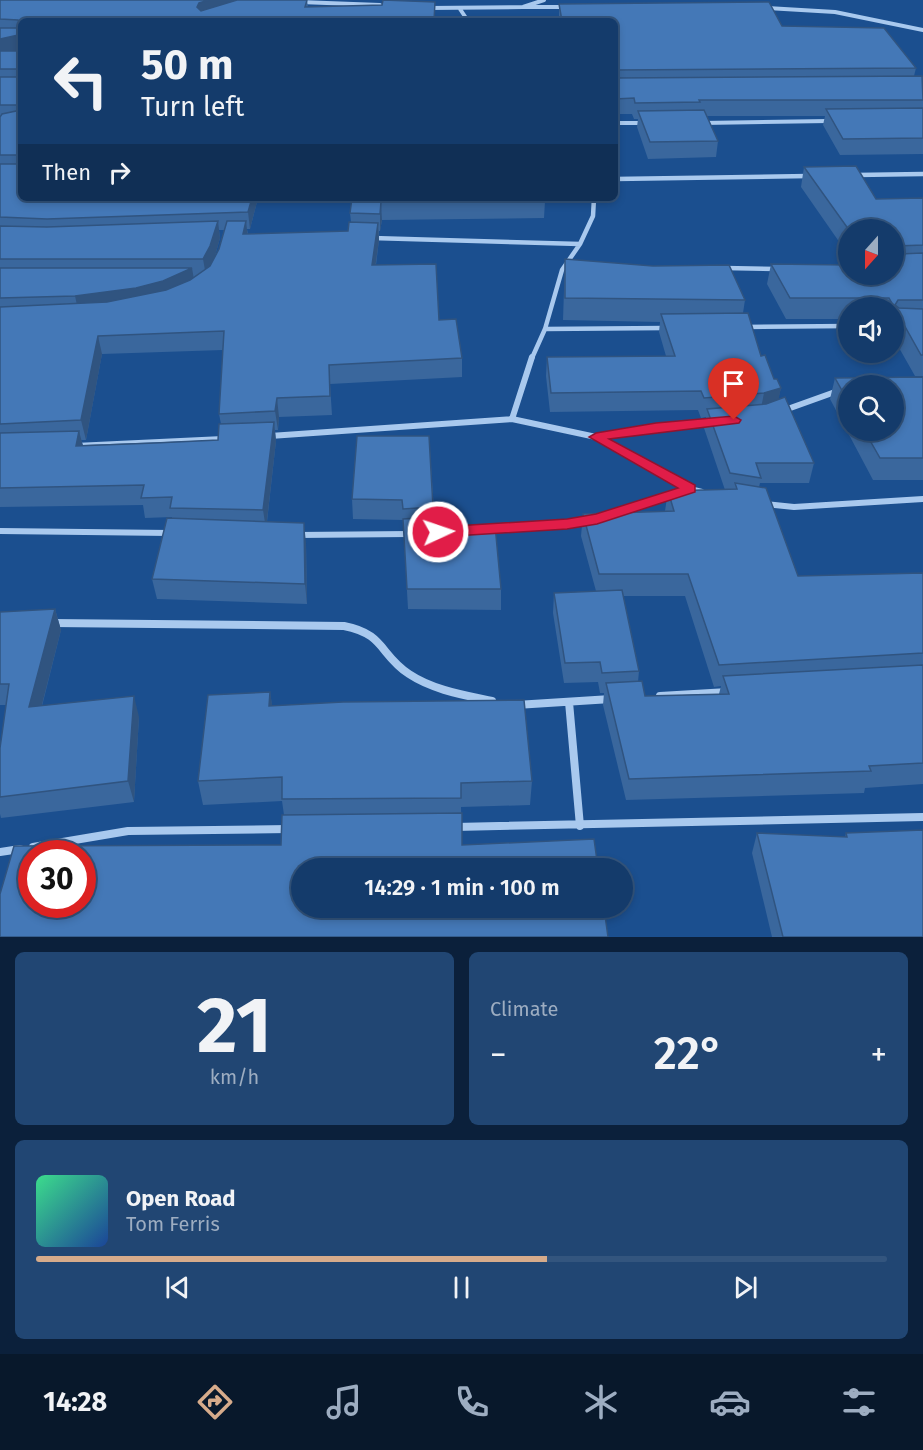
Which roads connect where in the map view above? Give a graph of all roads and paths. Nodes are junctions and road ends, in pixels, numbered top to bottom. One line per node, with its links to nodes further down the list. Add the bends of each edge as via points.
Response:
1 (544, 0): 4 (street)
2 (295, 1): 3 (street)
3 (389, 6)
4 (523, 7): 5 (street); 8 (street)
5 (569, 7)
6 (424, 8): 8 (street)
7 (755, 8): 10 (street, via 835,12)
8 (460, 9): 9 (street)
9 (466, 18)
10 (923, 30)
11 (836, 121): 14 (street)
12 (618, 123): 13 (street)
13 (650, 123)
14 (696, 123)
15 (923, 174): 16 (street)
16 (852, 175)
17 (816, 176): 18 (street)
18 (618, 179)
19 (595, 201): 21 (street, via 592,223)
20 (367, 237): 21 (street)
21 (580, 244): 25 (street)
22 (718, 268): 24 (street)
23 (573, 269): 25 (street)
24 (790, 269)
25 (562, 270): 29 (street)
26 (838, 326): 27 (street)
27 (732, 327)
28 (674, 328): 29 (street)
29 (545, 329): 32 (street, via 528,366)
30 (838, 391): 31 (street)
31 (777, 413)
32 (512, 419): 34 (street); 35 (street)
33 (724, 421): 35 (street)
34 (266, 436)
35 (596, 437): 38 (street)
36 (232, 438): 37 (street)
37 (70, 446)
38 (690, 489): 39 (street); 42 (street, via 597,519)
39 (711, 494)
40 (923, 499): 41 (street, via 794,507)
41 (752, 503)
42 (479, 530)
43 (0, 531): 44 (street)
44 (174, 533)
45 (420, 534): 46 (street)
46 (291, 535)
47 (42, 623): 52 (street, via 364,629 380,640 401,668 434,685)
48 (742, 691): 49 (street)
49 (650, 697)
50 (615, 699): 51 (street)
51 (569, 702): 53 (street); 55 (street)
52 (496, 703)
53 (508, 705)
54 (923, 817): 55 (street)
55 (580, 826): 56 (street)
56 (449, 828)
57 (295, 829): 58 (street, via 128,831)
58 (0, 852)

